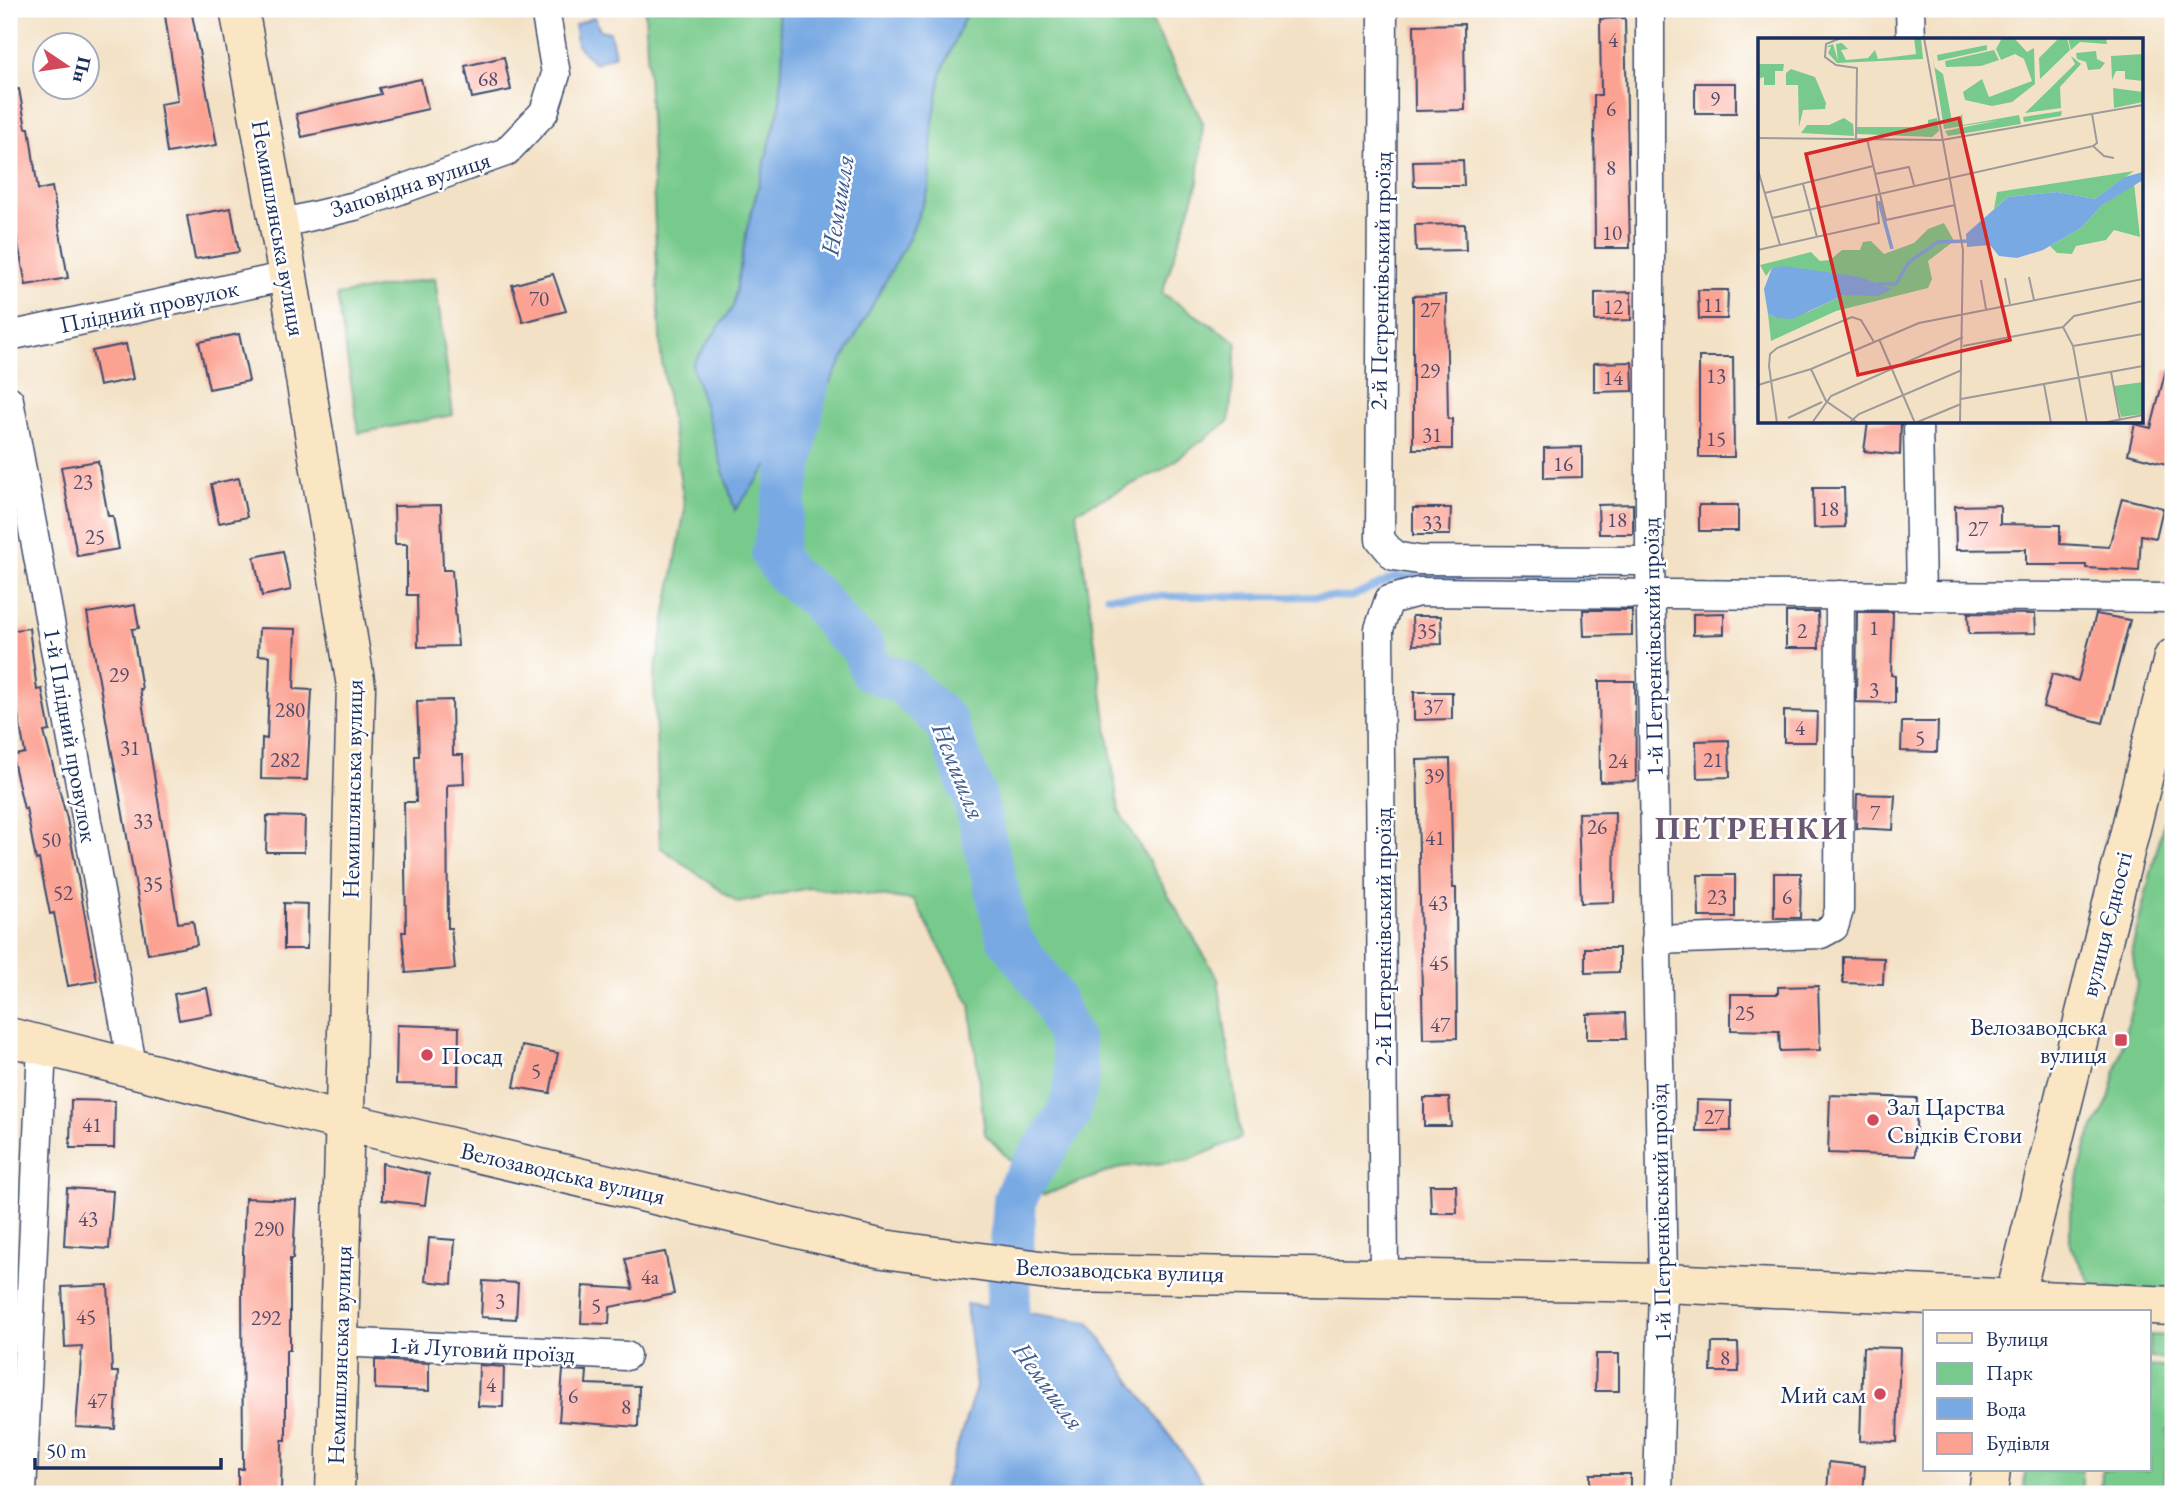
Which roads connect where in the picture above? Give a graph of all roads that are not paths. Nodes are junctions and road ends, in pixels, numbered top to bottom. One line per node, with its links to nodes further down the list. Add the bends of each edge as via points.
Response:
1 (240, 9): 7 (street, Немишлянська вулиця)
2 (545, 9): 7 (street, Заповідна вулиця, via 556,74 544,112 506,152 355,206)
3 (1383, 9): 13 (street, 2-й Петренківський проїзд, via 1378,526)
4 (1650, 9): 12 (street, 1-й Петренківський проїзд)
5 (1910, 9): 6 (street)
6 (1911, 38)
7 (279, 223): 8 (street, Немишлянська вулиця)
8 (288, 276): 9 (street, Плідний провулок); 22 (street, Немишлянська вулиця, via 356,686)
9 (9, 336)
10 (9, 400): 21 (street, 1-й Плідний провулок)
11 (1918, 424): 16 (street)
12 (1650, 561): 13 (street, via 1418,560); 14 (street, 1-й Петренківський проїзд)
13 (1393, 576): 14 (street, via 1418,592); 23 (street, 2-й Петренківський проїзд, via 1379,629)
14 (1651, 593): 15 (street); 19 (street, 1-й Петренківський проїзд)
15 (1840, 595): 16 (street); 19 (street, via 1839,910 1835,928 1821,934)
16 (1921, 596): 17 (street)
17 (2173, 598)
18 (2173, 658): 25 (street, вулиця Єдності)
19 (1656, 940): 24 (street, 1-й Петренківський проїзд)
20 (25, 1041): 21 (street, Велозаводська вулиця); 30 (street)
21 (133, 1070): 22 (street, Велозаводська вулиця)
22 (345, 1122): 23 (street, Велозаводська вулиця, via 883,1249 939,1258 1063,1273); 27 (street, Немишлянська вулиця)
23 (1384, 1277): 24 (street, Велозаводська вулиця)
24 (1663, 1283): 25 (street, Велозаводська вулиця); 32 (street, 1-й Петренківський проїзд)
25 (2012, 1305): 26 (street, Велозаводська вулиця)
26 (2173, 1306)
27 (339, 1342): 28 (street, 1-й Луговий проїзд); 31 (street, Немишлянська вулиця)
28 (626, 1356)
29 (1991, 1472): 33 (street)
30 (22, 1494)
31 (335, 1494)
32 (1658, 1494)
33 (1988, 1494)

